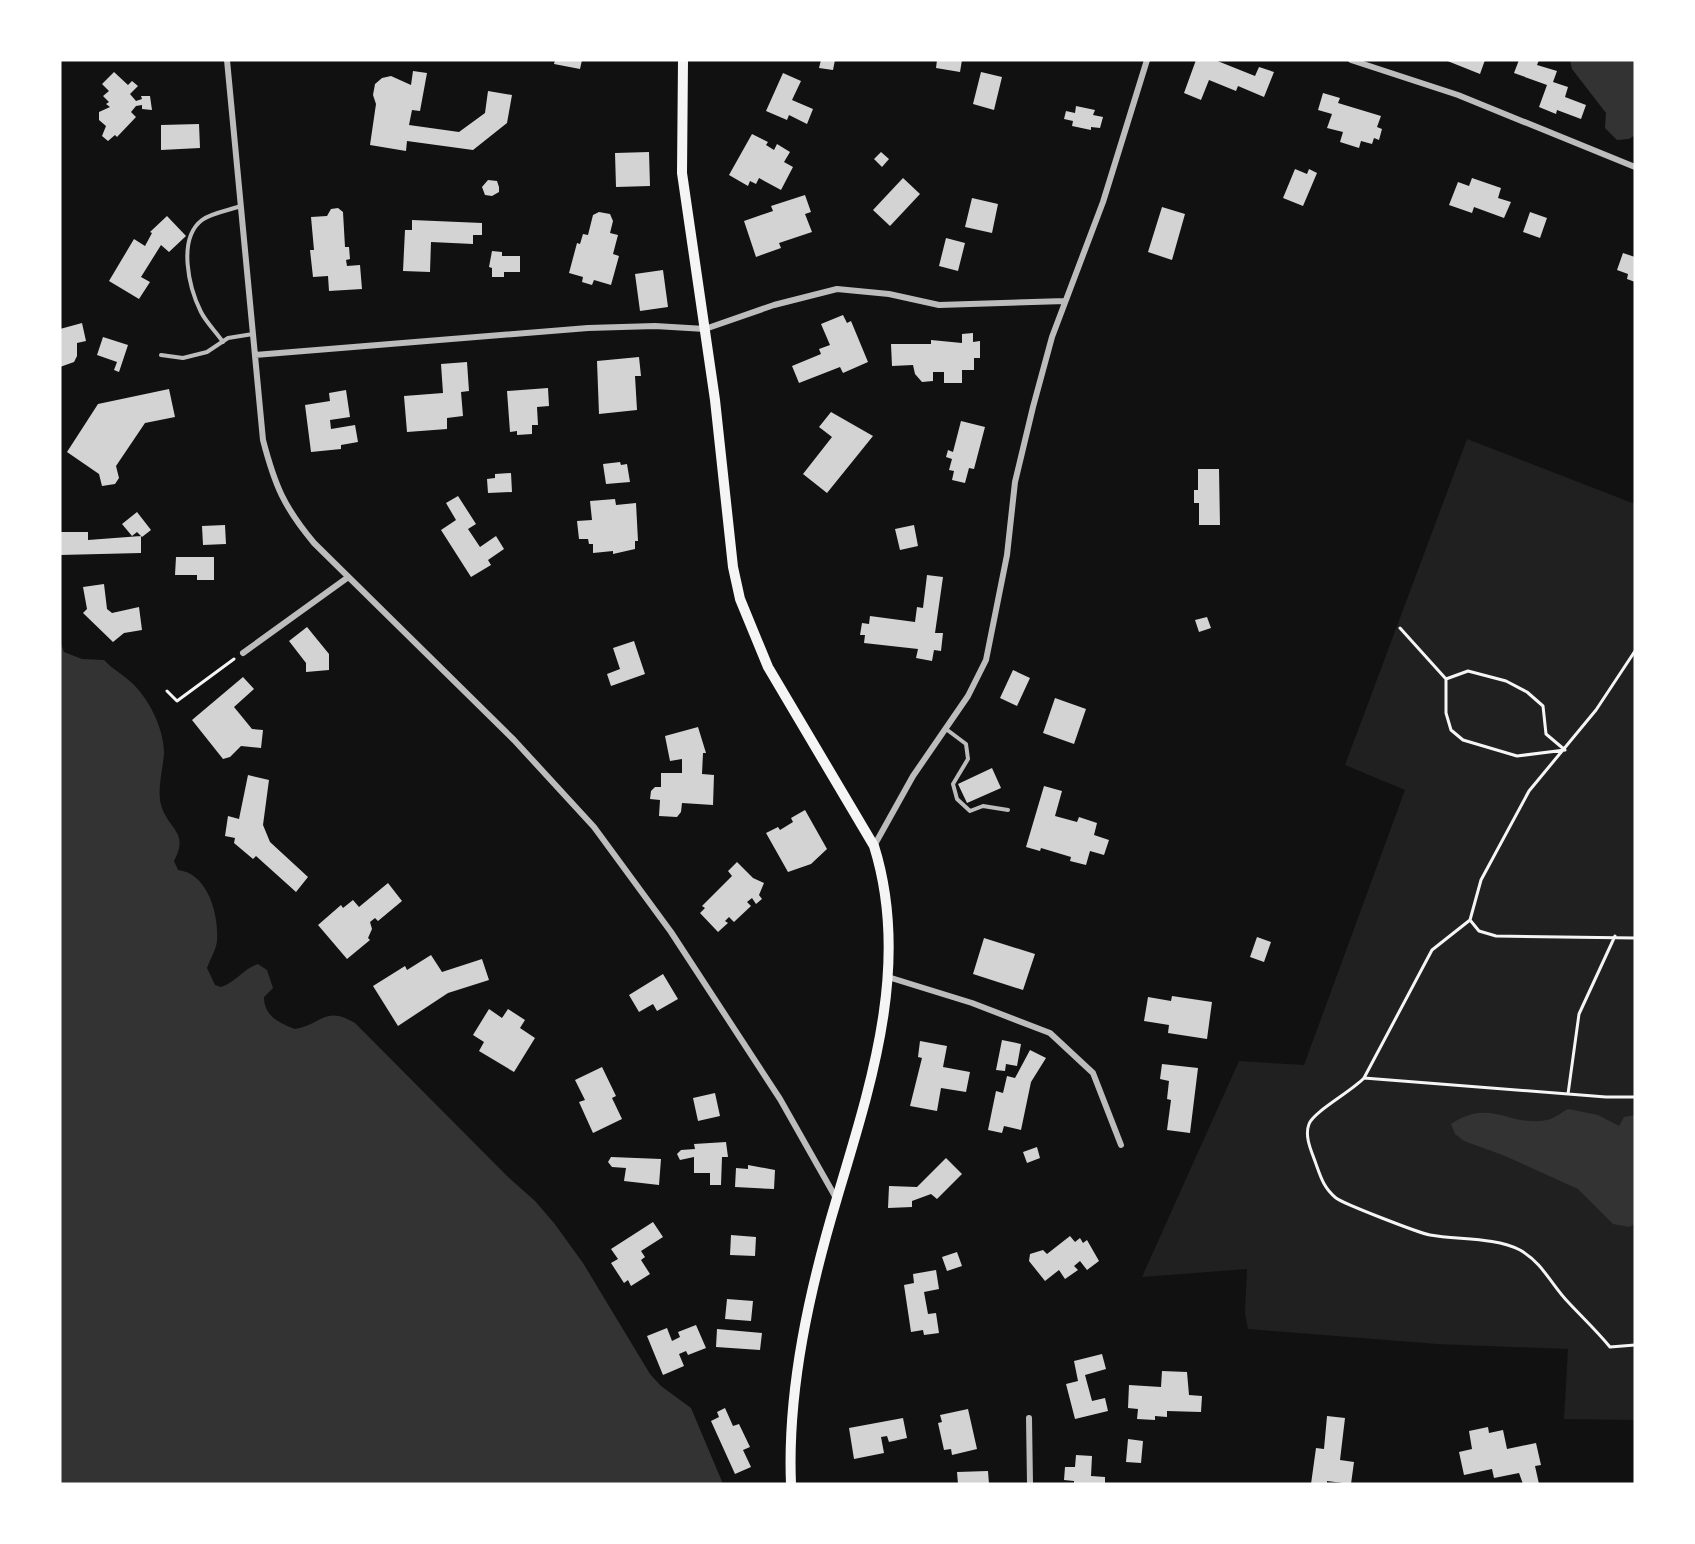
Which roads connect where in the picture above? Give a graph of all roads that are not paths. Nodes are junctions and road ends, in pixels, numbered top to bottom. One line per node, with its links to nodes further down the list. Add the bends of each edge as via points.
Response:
1 (227, 60): 6 (street)
2 (683, 60): 8 (main road, via 682,172)
3 (1147, 60): 7 (street, via 1103,202)
4 (1352, 60): 5 (street, via 1458,95)
5 (1635, 167)
6 (241, 206): 9 (street); 10 (lane, via 202,220 191,234 188,255 192,289 201,313)
7 (1065, 301): 8 (street, via 939,305 889,294 837,289); 15 (street, via 1033,407 1016,482 1007,555 986,660 968,696)
8 (705, 329): 12 (street, via 588,328); 17 (main road, via 740,598 768,667)
9 (252, 334): 10 (lane); 12 (street)
10 (223, 342): 11 (lane, via 207,352 183,358)
11 (161, 355)
12 (255, 355): 13 (street, via 263,440 279,494 291,515)
13 (347, 578): 14 (street); 20 (street, via 393,618 594,827 671,933 780,1099)
14 (243, 653)
15 (945, 728): 16 (lane, via 966,744 968,759 953,784 957,799 970,811 983,806); 17 (street)
16 (1008, 810)
17 (874, 846): 18 (main road, via 885,879 891,942)
18 (888, 977): 19 (street, via 1050,1032 1094,1073); 20 (main road, via 873,1074)
19 (1121, 1145)
20 (837, 1198): 22 (main road, via 810,1305 792,1400)
21 (1029, 1418): 23 (street)
22 (791, 1484)
23 (1030, 1484)

